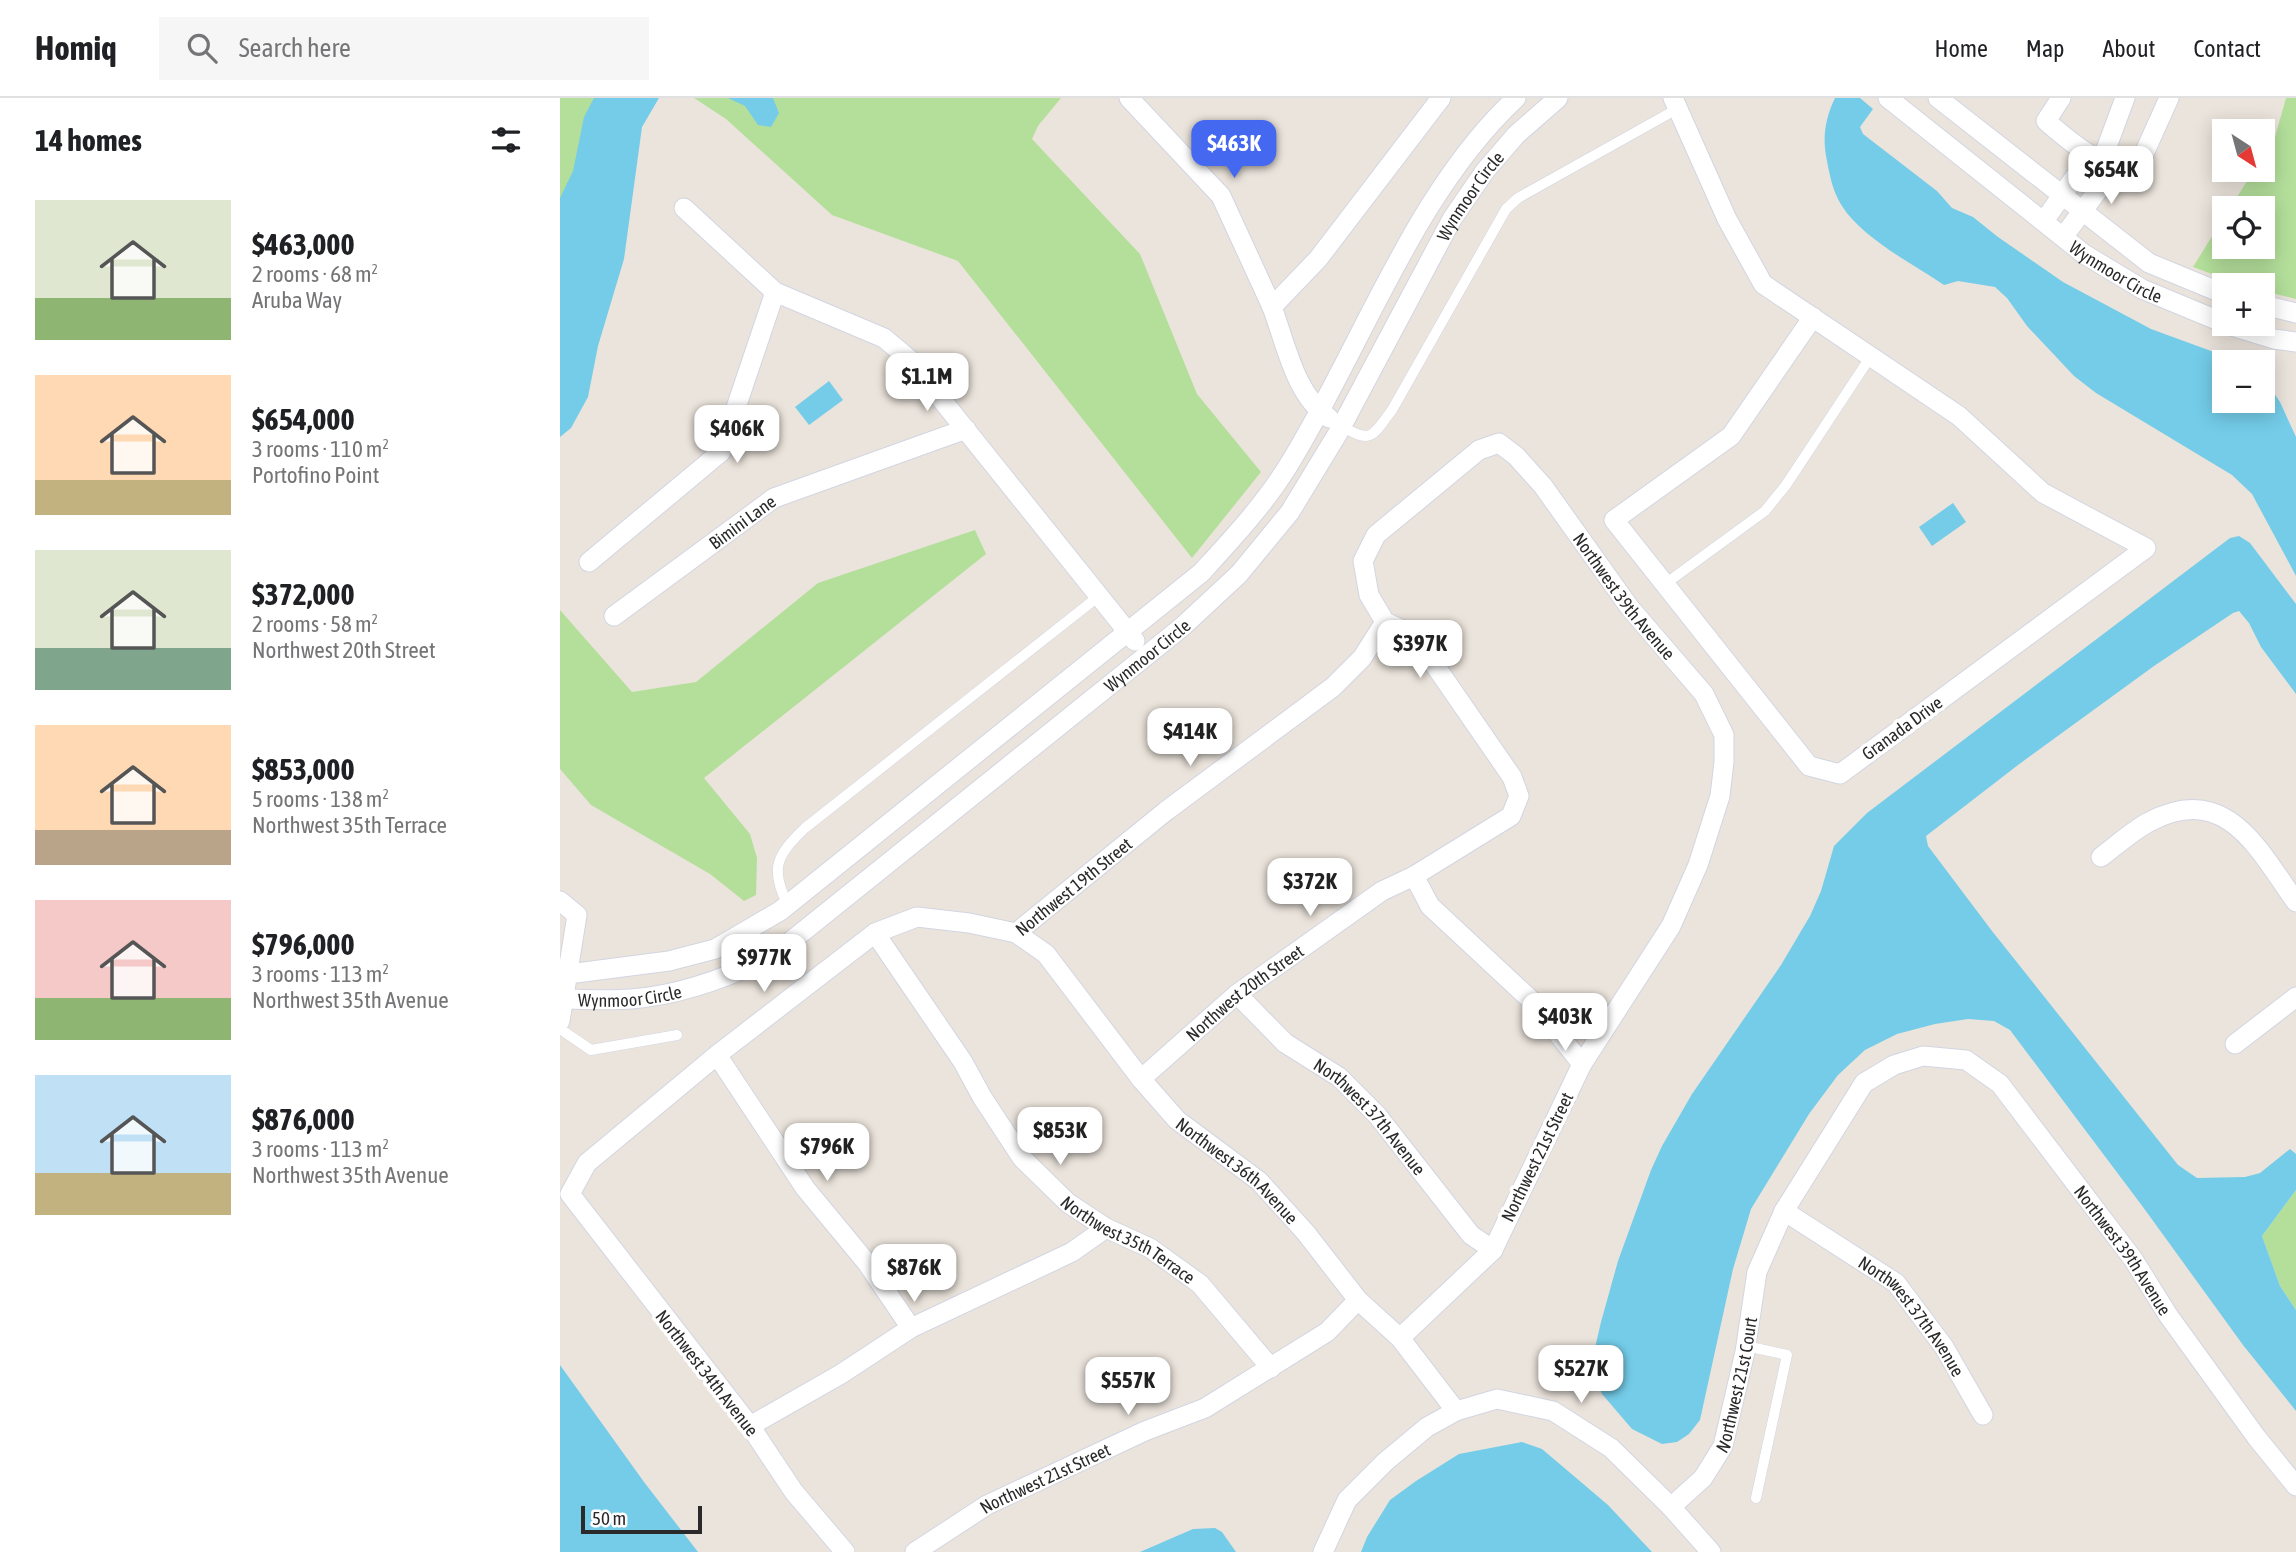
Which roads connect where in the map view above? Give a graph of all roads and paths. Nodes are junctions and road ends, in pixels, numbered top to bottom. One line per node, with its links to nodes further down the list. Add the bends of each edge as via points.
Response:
1 (1129, 98): 19 (street, via 1221,196)
2 (1441, 98): 19 (street, via 1318,259)
3 (1516, 98): 27 (street, Wynmoor Circle, via 1460,160 1421,220)
4 (1558, 98): 28 (street, Wynmoor Circle, via 1516,135 1452,219)
5 (1888, 98): 15 (street, Wynmoor Circle)
6 (1938, 98): 12 (street, Wynmoor Circle)
7 (2061, 98): 11 (street, via 2046,121 2081,150)
8 (2125, 98): 11 (street)
9 (2169, 98): 11 (street, via 2138,167 2118,168)
10 (1671, 102): 22 (street, Granada Drive, via 1763,284); 28 (lane, via 1512,204 1376,432 1360,438)
11 (2102, 160): 12 (street, via 2084,164); 14 (street, via 2105,181)
12 (2062, 197): 14 (street, Wynmoor Circle); 15 (street)
13 (684, 208): 18 (street)
14 (2082, 212): 16 (street); 17 (street, Wynmoor Circle, via 2149,263)
15 (2044, 221): 16 (street, Wynmoor Circle)
16 (2063, 237): 23 (street, Wynmoor Circle, via 2141,289)
17 (2212, 289)
18 (775, 292): 29 (street, via 884,338 909,359); 30 (street, via 721,452)
19 (1272, 307): 27 (street, via 1298,377 1310,402)
20 (2275, 308): 21 (street)
21 (2296, 313)
22 (1813, 317): 26 (street, Granada Drive); 31 (street, Granada Drive, via 1731,436 1614,520)
23 (2212, 319)
24 (2264, 336): 25 (street, Wynmoor Circle)
25 (2296, 342)
26 (1871, 356): 31 (lane, via 1765,511); 31 (street, Granada Drive, via 1959,416 2043,493 2146,548 1840,774 1809,766)
27 (1320, 411): 28 (street); 35 (street, Wynmoor Circle, via 1245,526 1201,573)
28 (1342, 426): 36 (street, Wynmoor Circle, via 1290,512 1238,575)
29 (966, 429): 32 (street); 33 (street, Bimini Lane, via 774,498)
30 (589, 562)
31 (1665, 584)
32 (1099, 596): 35 (street); 42 (lane, via 787,845 776,878)
33 (614, 616)
34 (1385, 622): 37 (street, Northwest 39th Avenue, via 1369,596 1363,561 1376,535 1479,450 1499,443 1543,486 1630,608 1704,694 1724,735); 39 (street, Northwest 20th Street, via 1414,635 1512,777 1519,796 1511,816); 44 (street, Northwest 19th Street, via 1362,658 1333,687 1166,811)
35 (1128, 632): 36 (street); 42 (street, Wynmoor Circle)
36 (1146, 655): 49 (street, Wynmoor Circle, via 775,954 741,972 693,988 632,999)
37 (1724, 762): 56 (street, Northwest 21st Street, via 1720,796 1671,926)
38 (2101, 857): 41 (street, via 2148,823 2197,808 2221,815 2240,828)
39 (1414, 876): 47 (street, Northwest 20th Street, via 1382,891); 56 (street, via 1430,906 1532,1001)
40 (560, 901): 45 (street, via 577,915)
41 (2296, 902)
42 (788, 905): 46 (street, Wynmoor Circle, via 715,948 669,961)
43 (875, 933): 44 (street, Northwest 19th Street, via 917,917); 54 (street, Northwest 19th Street); 60 (street, Northwest 35th Terrace, via 1022,1158 1068,1203)
44 (1016, 933): 57 (street, Northwest 36th Avenue, via 1046,954)
45 (566, 947): 46 (street)
46 (564, 974): 49 (street)
47 (1237, 994): 57 (street, Northwest 20th Street); 61 (street, Northwest 37th Avenue, via 1284,1043 1339,1076 1377,1115 1471,1235)
48 (2296, 997): 53 (street)
49 (562, 999): 50 (street)
50 (560, 1021)
51 (560, 1029): 52 (lane, via 591,1050)
52 (677, 1035)
53 (2235, 1044)
54 (717, 1055): 58 (street, Northwest 19th Street, via 587,1163); 63 (street, via 805,1188 867,1263)
55 (1923, 1056): 59 (street, Northwest 21st Court, via 1894,1065 1864,1083); 70 (street, Northwest 39th Avenue, via 1966,1060 2000,1084)
56 (1582, 1064): 61 (street, Northwest 21st Street)
57 (1142, 1079): 62 (street, Northwest 36th Avenue, via 1177,1120 1259,1181)
58 (570, 1194): 69 (street, Northwest 34th Avenue)
59 (1784, 1211): 65 (street, Northwest 21st Court, via 1757,1272); 68 (street, Northwest 37th Avenue, via 1896,1283 1944,1347)
60 (1106, 1228): 63 (street, via 1072,1252); 66 (street, Northwest 35th Terrace, via 1150,1248 1200,1284)
61 (1493, 1250): 64 (street, Northwest 21st Street)
62 (1358, 1300): 64 (street, Northwest 36th Avenue); 66 (street, Northwest 21st Street, via 1327,1332)
63 (911, 1328): 69 (street)
64 (1400, 1338): 67 (street, Northwest 36th Avenue)
65 (1746, 1346): 71 (lane, via 1787,1355); 72 (street, Northwest 21st Court, via 1723,1446 1703,1478)
66 (1271, 1368): 74 (street, Northwest 21st Street, via 1205,1408 988,1505)
67 (1456, 1411): 72 (street, via 1497,1399 1553,1411 1611,1448); 75 (street, via 1427,1427 1347,1500)
68 (1983, 1415)
69 (750, 1426): 73 (street, Northwest 34th Avenue, via 793,1492)
70 (2296, 1486)
71 (1756, 1498)
72 (1671, 1507): 76 (street)
73 (845, 1552)
74 (915, 1552)
75 (1323, 1552)
76 (1711, 1552)

